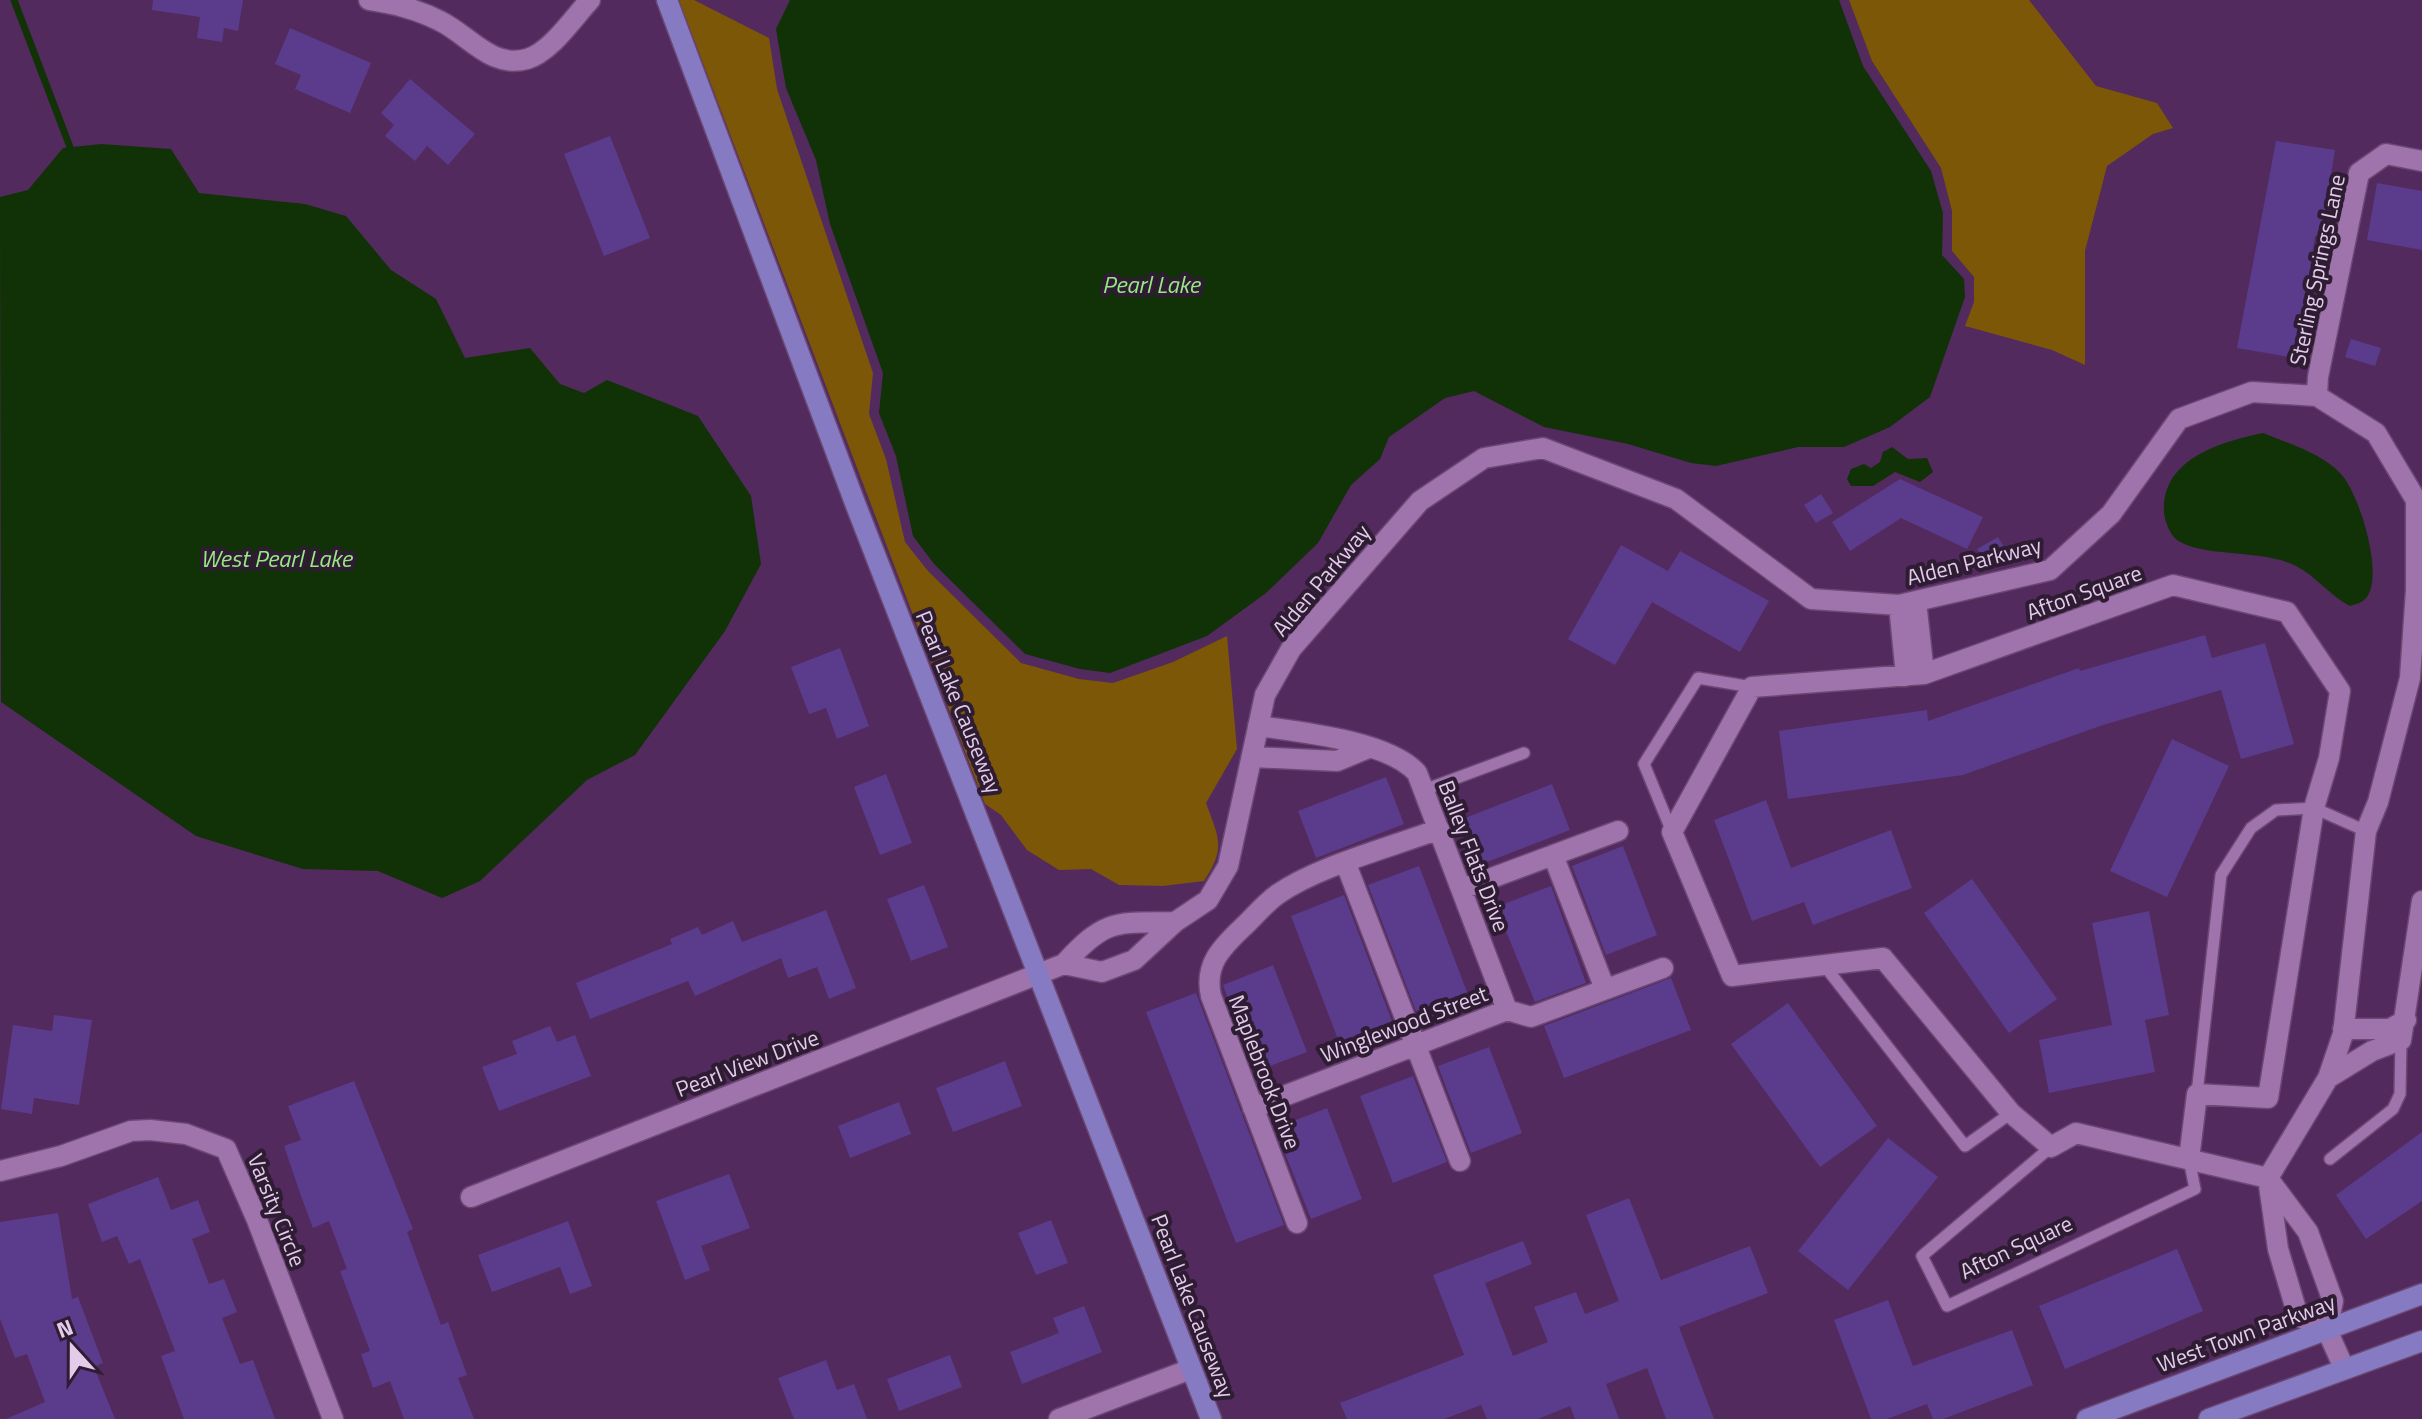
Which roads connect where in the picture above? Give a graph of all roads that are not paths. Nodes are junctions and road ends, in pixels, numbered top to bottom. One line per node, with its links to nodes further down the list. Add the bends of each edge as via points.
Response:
1 (369, 0): 2 (street, via 400,5 443,22 487,54 506,60 528,59 542,50)
2 (590, 0)
3 (667, 0): 27 (street, Pearl Lake Causeway, via 855,503)
4 (2422, 161): 5 (street, Sterling Springs Lane, via 2386,154 2359,173)
5 (2318, 386): 6 (street, Alden Parkway, via 2252,392 2179,419 2111,514 2050,570); 17 (street, Alden Parkway, via 2376,433 2416,500 2410,678)
6 (1907, 603): 7 (street); 9 (street, Alden Parkway, via 1811,599 1676,499 1543,448 1484,458 1420,501 1291,649 1265,695)
7 (1915, 675): 8 (street, Afton Square); 14 (street, Afton Square, via 2173,585 2287,612 2340,691)
8 (1752, 687): 18 (street); 18 (lane, Afton Square, via 1698,678 1644,764)
9 (1258, 726): 10 (street, Balley Flats Drive, via 1335,737); 12 (street, Alden Parkway)
10 (1366, 749): 12 (street, via 1337,761); 13 (street, Balley Flats Drive, via 1406,761)
11 (1524, 753): 13 (lane)
12 (1252, 757): 23 (street, Alden Parkway, via 1228,866 1208,900)
13 (1424, 790): 15 (street, Balley Flats Drive)
14 (2314, 808): 17 (lane); 34 (lane, Afton Square, via 2266,814 2221,875); 34 (street, Afton Square, via 2268,1098)
15 (1439, 829): 20 (street, Maplebrook Drive); 21 (street, Balley Flats Drive)
16 (1618, 831): 19 (street)
17 (2366, 831): 30 (street, Alden Parkway)
18 (1672, 832): 25 (street, Afton Square, via 1732,976)
19 (1553, 855): 21 (street); 28 (street)
20 (1346, 864): 32 (street); 35 (street, Maplebrook Drive, via 1278,894 1211,964 1211,996)
21 (1462, 889): 29 (street, Balley Flats Drive)
22 (2422, 901): 31 (street)
23 (1175, 922): 24 (street, via 1121,923 1091,933); 24 (street, Alden Parkway, via 1134,960 1102,972)
24 (1064, 964): 27 (street)
25 (1824, 965): 36 (street, Afton Square, via 1883,958); 36 (lane, via 1965,1146)
26 (1663, 968): 28 (street, Winglewood Street)
27 (1040, 974): 43 (street, Pearl View Drive); 49 (street, Pearl Lake Causeway)
28 (1605, 989): 29 (street, Winglewood Street, via 1531,1017)
29 (1507, 1010): 32 (street, Winglewood Street)
30 (2343, 1029): 31 (street); 33 (street, Alden Parkway)
31 (2403, 1030): 33 (street); 39 (lane, via 2400,1094 2393,1109)
32 (1416, 1045): 35 (street, Winglewood Street); 40 (street)
33 (2328, 1078): 42 (street, Alden Parkway)
34 (2197, 1094): 38 (street, Afton Square)
35 (1253, 1108): 44 (street, Maplebrook Drive)
36 (2011, 1113): 37 (street, Afton Square)
37 (2051, 1147): 38 (street, Afton Square, via 2076,1133); 38 (lane, Afton Square, via 1922,1256 1947,1306 2195,1189)
38 (2189, 1159): 42 (street, Afton Square)
39 (2330, 1159)
40 (1460, 1161)
41 (0, 1171): 50 (street, Varsity Circle, via 141,1130 186,1134 226,1149)
42 (2268, 1178): 46 (street, via 2308,1232 2333,1301); 46 (street, via 2278,1249 2298,1316)
43 (471, 1197)
44 (1297, 1223)
45 (2422, 1294): 46 (street, West Town Parkway)
46 (2327, 1330): 48 (street); 53 (street, West Town Parkway)
47 (2422, 1341): 48 (street)
48 (2344, 1368): 54 (street)
49 (1191, 1369): 51 (street); 52 (street, Pearl Lake Causeway)
50 (333, 1419)
51 (1059, 1419)
52 (1211, 1419)
53 (2087, 1419)
54 (2209, 1419)

